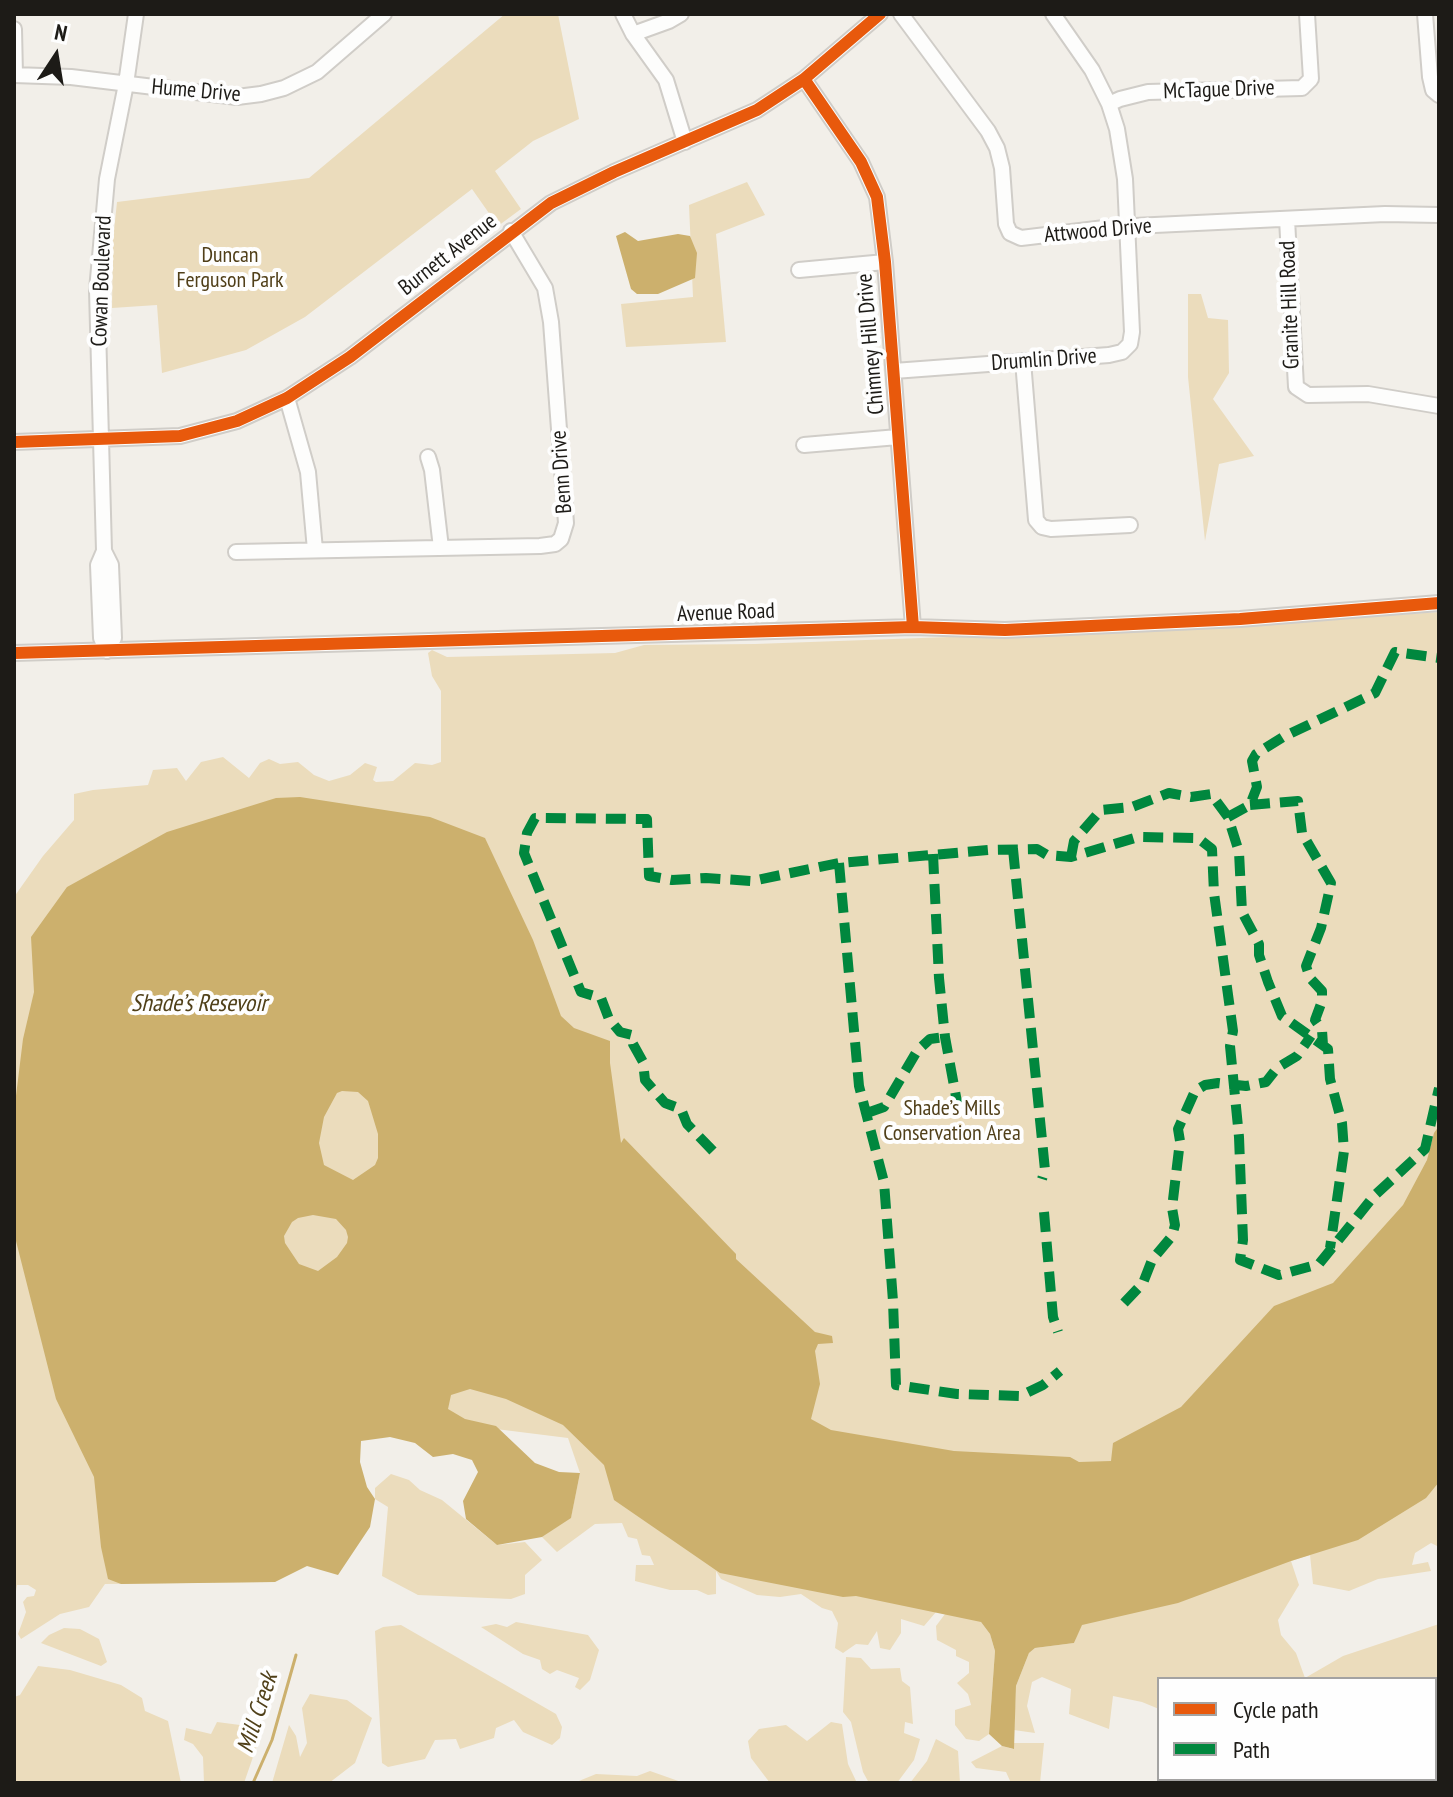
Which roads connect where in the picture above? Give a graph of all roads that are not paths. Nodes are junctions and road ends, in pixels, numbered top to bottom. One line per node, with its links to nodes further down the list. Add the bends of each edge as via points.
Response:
1 (136, 14): 14 (street, Cowan Boulevard)
2 (384, 14): 14 (street, Hume Drive, via 317,72 273,91 237,97)
3 (623, 14): 11 (street)
4 (681, 14): 11 (street)
5 (880, 14): 13 (street, Burnett Avenue)
6 (901, 14): 20 (street, Attwood Drive, via 997,148 1010,233 1021,238)
7 (1053, 14): 16 (street, Drumlin Drive)
8 (1307, 14): 16 (street, McTague Drive, via 1311,79 1302,88 1148,92)
9 (1425, 14): 15 (street, via 1430,77)
10 (14, 29): 12 (street)
11 (633, 34): 17 (street, via 666,80)
12 (14, 75): 14 (street, Hume Drive)
13 (804, 79): 17 (street, Burnett Avenue, via 757,110); 22 (street, Chimney Hill Drive, via 871,180)
14 (126, 84): 29 (street, Cowan Boulevard, via 107,179 97,290)
15 (1439, 95)
16 (1109, 104): 20 (street, Drumlin Drive, via 1123,155)
17 (685, 142): 21 (street, Burnett Avenue, via 551,203)
18 (1439, 215): 19 (street, Attwood Drive)
19 (1287, 219): 20 (street, Attwood Drive); 27 (street, Granite Hill Road, via 1296,387 1308,395 1368,394)
20 (1127, 227): 24 (street, Drumlin Drive, via 1130,344 1109,355)
21 (511, 231): 26 (street, Burnett Avenue, via 350,357); 34 (street, Benn Drive, via 545,288 565,531 555,544)
22 (885, 262): 23 (street); 25 (street, Chimney Hill Drive)
23 (799, 270)
24 (1023, 361): 25 (street, Drumlin Drive); 33 (street, via 1036,520 1051,529)
25 (894, 371): 28 (street, Chimney Hill Drive)
26 (287, 398): 29 (street, Burnett Avenue, via 237,421 180,436); 35 (street, via 308,472)
27 (1439, 406)
28 (898, 437): 31 (street); 38 (street, Chimney Hill Drive)
29 (102, 440): 30 (street, Burnett Avenue); 39 (street, Cowan Boulevard, via 104,551 111,565 114,638)
30 (14, 442)
31 (804, 445)
32 (428, 457): 34 (street)
33 (1130, 525)
34 (441, 548): 35 (street, Benn Drive)
35 (315, 550): 36 (street, Benn Drive)
36 (236, 552)
37 (1439, 603): 38 (street, Avenue Road, via 1005,630)
38 (913, 627): 39 (street, Avenue Road)
39 (107, 651): 40 (street, Avenue Road)
40 (14, 653)

